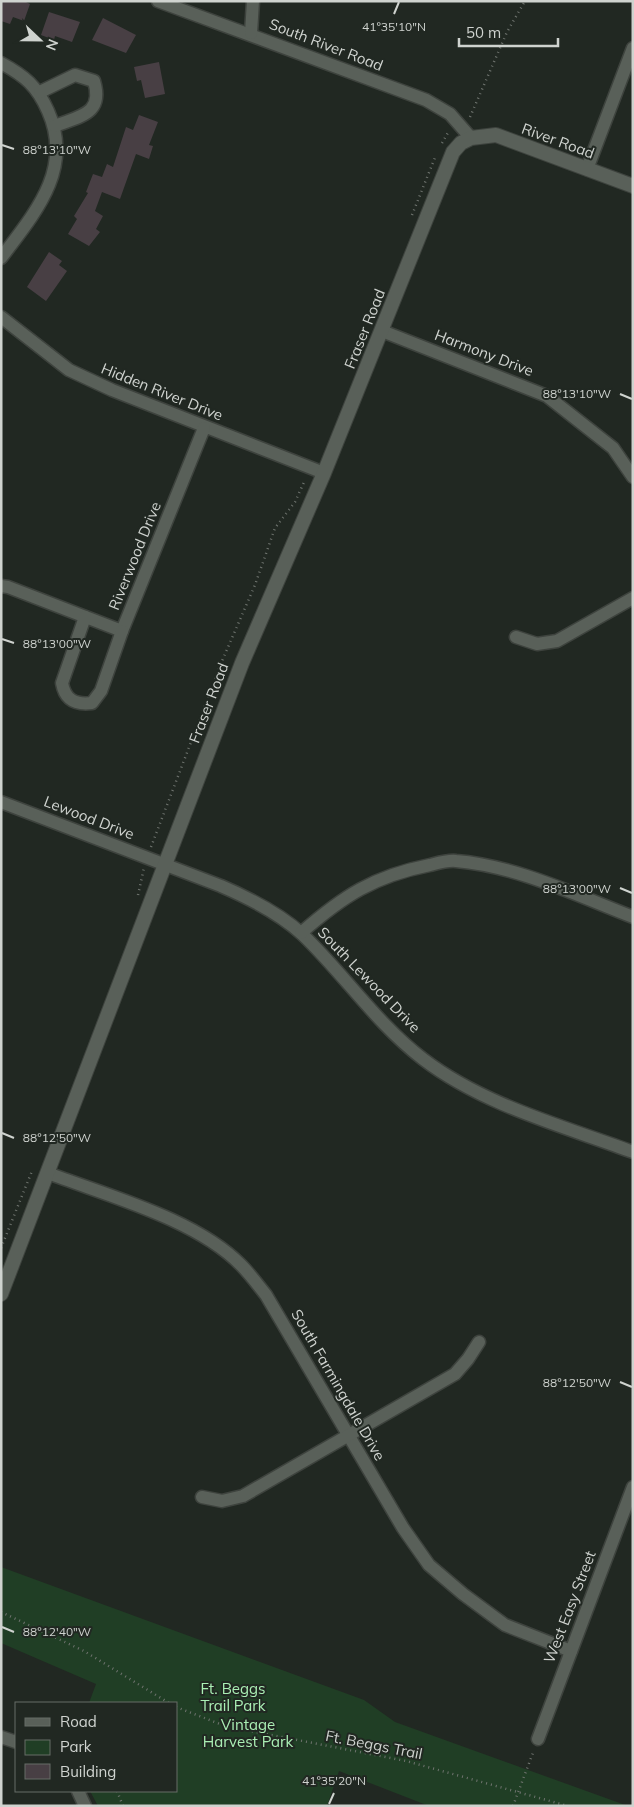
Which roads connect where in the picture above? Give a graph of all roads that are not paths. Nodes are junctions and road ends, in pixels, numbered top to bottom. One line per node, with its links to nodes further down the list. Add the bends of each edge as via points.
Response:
1 (158, 1): 3 (street, South River Road)
2 (253, 1): 3 (street)
3 (251, 34): 8 (street, South River Road, via 426,100 450,114)
4 (632, 52): 9 (street)
5 (1, 63): 6 (street)
6 (40, 92): 7 (street); 7 (street, via 75,75 94,81 97,102 89,112)
7 (55, 126): 11 (street, via 58,149 52,181)
8 (471, 138): 9 (street, River Road, via 496,135); 13 (street, Fraser Road, via 453,152)
9 (587, 169): 10 (street, River Road)
10 (633, 186)
11 (1, 258)
12 (1, 317): 14 (street, Hidden River Drive, via 70,370)
13 (382, 331): 15 (street, Fraser Road); 16 (street, Harmony Drive, via 547,396 612,448)
14 (204, 428): 15 (street, Hidden River Drive); 20 (street, Riverwood Drive)
15 (324, 473): 23 (street, Fraser Road, via 242,663)
16 (633, 477)
17 (1, 586): 19 (street, Riverwood Drive)
18 (633, 598): 21 (street, via 558,641 537,644)
19 (86, 617): 20 (street, Riverwood Drive); 20 (street, via 62,683 70,700 92,703 101,692)
20 (122, 631)
21 (516, 637)
22 (1, 802): 23 (street, Lewood Drive)
23 (165, 864): 25 (street, South Lewood Drive, via 255,901); 27 (street, Fraser Road)
24 (633, 917): 25 (street, via 505,869 454,860 402,870 362,888 334,904)
25 (301, 933): 26 (street, South Lewood Drive, via 386,1027 424,1059 461,1083 507,1105)
26 (633, 1152)
27 (48, 1173): 28 (street, Fraser Road); 30 (street, South Farmingdale Drive, via 179,1223 240,1264 266,1295)
28 (1, 1294)
29 (479, 1342): 30 (street, via 455,1374)
30 (349, 1435): 32 (street, via 243,1496 222,1501); 33 (street, South Farmingdale Drive, via 403,1528 429,1565 505,1625)
31 (633, 1487): 33 (street, West Easy Street)
32 (202, 1497)
33 (571, 1651): 35 (street, West Easy Street)
34 (1, 1737): 36 (street)
35 (538, 1739)
36 (15, 1742)
37 (78, 1792): 38 (street)
38 (85, 1806)

